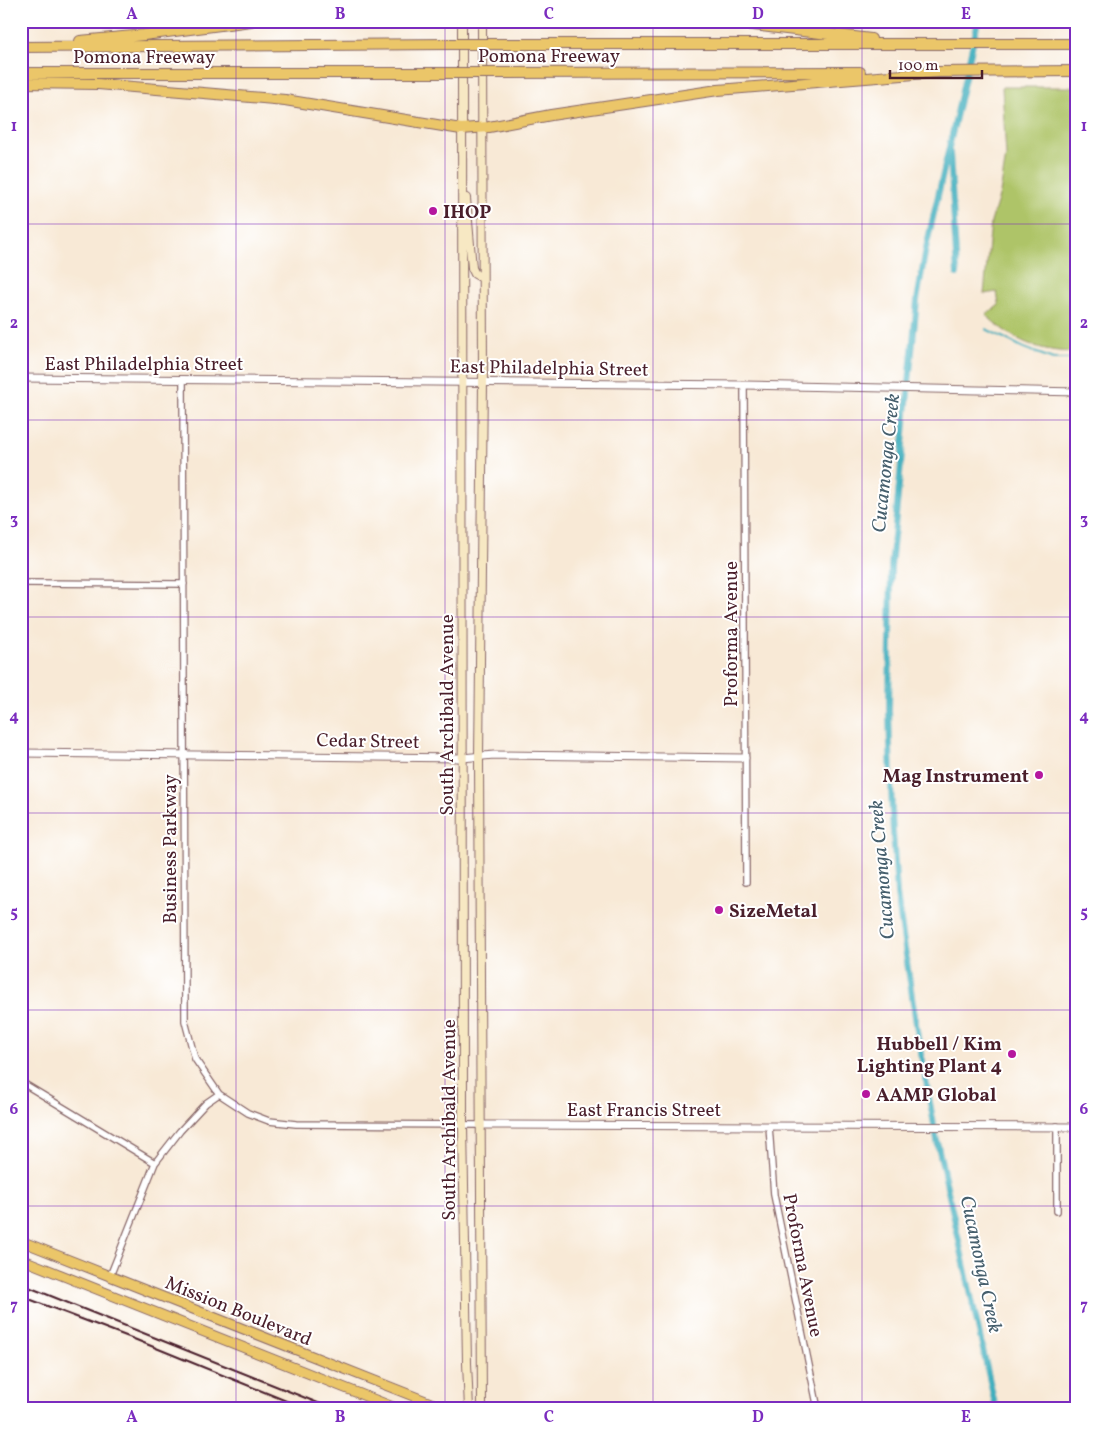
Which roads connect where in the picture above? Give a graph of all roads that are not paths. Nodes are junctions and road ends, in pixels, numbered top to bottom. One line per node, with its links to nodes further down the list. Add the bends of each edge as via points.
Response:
1 (251, 21): 7 (highway)
2 (462, 21): 13 (main road, South Archibald Avenue)
3 (482, 21): 12 (main road, South Archibald Avenue)
4 (719, 21): 5 (highway)
5 (916, 44): 6 (highway, Pomona Freeway); 7 (highway, Pomona Freeway, bridge)
6 (1077, 44)
7 (21, 46)
8 (1077, 71): 9 (highway, Pomona Freeway)
9 (939, 72): 10 (highway, Pomona Freeway, bridge); 12 (highway, via 718,90)
10 (21, 73)
11 (21, 83): 13 (highway, via 98,84 286,100)
12 (482, 128): 13 (highway); 15 (main road, South Archibald Avenue)
13 (461, 129): 14 (main road, South Archibald Avenue)
14 (462, 179): 15 (main road, via 472,268); 18 (main road, South Archibald Avenue)
15 (482, 278): 19 (main road, South Archibald Avenue)
16 (21, 378): 17 (street, East Philadelphia Street)
17 (183, 379): 18 (street, East Philadelphia Street); 23 (street, Business Parkway)
18 (462, 382): 19 (street, East Philadelphia Street); 27 (main road, South Archibald Avenue)
19 (482, 382): 20 (street, East Philadelphia Street); 26 (main road, South Archibald Avenue)
20 (744, 385): 21 (street, East Philadelphia Street); 28 (street, Proforma Avenue)
21 (1077, 392)
22 (21, 583): 23 (street)
23 (184, 584): 25 (street, Business Parkway)
24 (21, 753): 25 (street, Cedar Street)
25 (184, 754): 27 (street, Cedar Street); 31 (street, Business Parkway, via 185,1021 195,1059)
26 (479, 757): 27 (street, Cedar Street); 28 (street, Cedar Street); 33 (main road, South Archibald Avenue)
27 (462, 758): 32 (main road, South Archibald Avenue)
28 (745, 758): 29 (street, Proforma Avenue)
29 (746, 882)
30 (21, 1082): 37 (street)
31 (218, 1094): 32 (street, East Francis Street, via 248,1113 269,1121); 37 (street, via 180,1131)
32 (463, 1125): 33 (street, East Francis Street); 42 (main road, South Archibald Avenue)
33 (480, 1125): 34 (street, East Francis Street); 47 (main road, South Archibald Avenue)
34 (769, 1126): 35 (street, East Francis Street); 48 (street, Proforma Avenue, via 774,1195)
35 (1057, 1126): 36 (street, East Francis Street); 38 (street)
36 (1077, 1128)
37 (155, 1163): 41 (street)
38 (1057, 1211)
39 (21, 1241): 41 (main road, Mission Boulevard)
40 (21, 1259): 44 (main road, Mission Boulevard)
41 (110, 1276): 43 (main road, Mission Boulevard)
42 (468, 1394): 45 (main road); 46 (main road, South Archibald Avenue)
43 (445, 1408)
44 (398, 1409)
45 (462, 1409)
46 (469, 1409)
47 (482, 1409)
48 (818, 1409)

